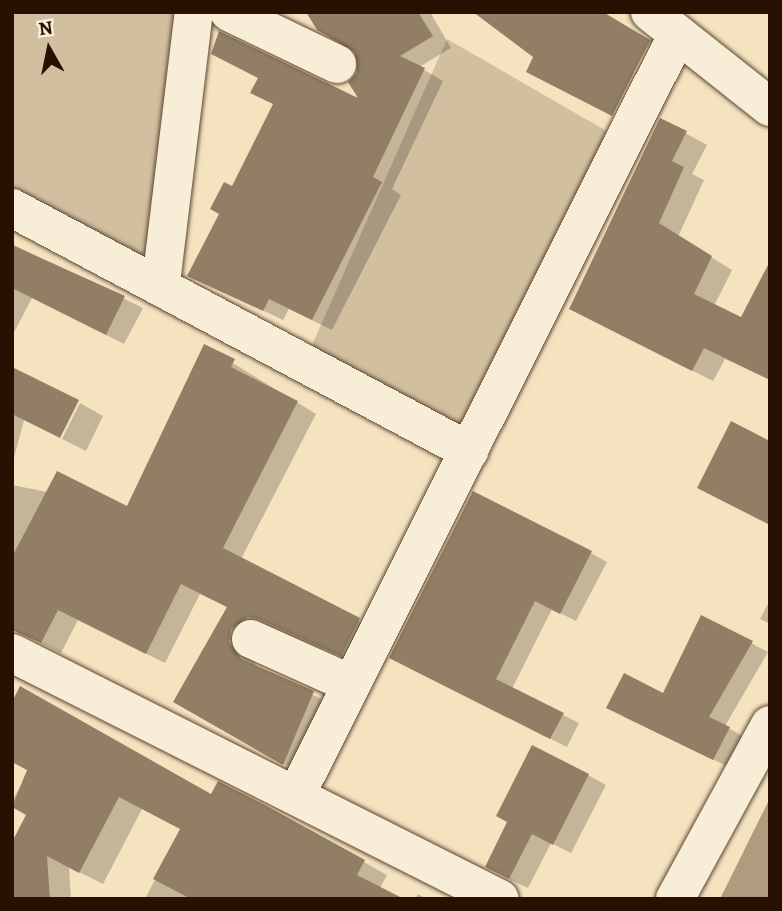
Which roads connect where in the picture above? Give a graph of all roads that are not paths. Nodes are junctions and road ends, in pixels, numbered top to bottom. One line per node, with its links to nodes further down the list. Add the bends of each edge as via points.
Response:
1 (194, 12): 7 (street)
2 (252, 16): 4 (street)
3 (664, 24): 5 (street); 8 (street)
4 (337, 64)
5 (770, 107)
6 (12, 208): 7 (street)
7 (161, 283): 8 (street)
8 (468, 451): 11 (street)
9 (251, 639): 11 (street)
10 (12, 653): 14 (street)
11 (351, 684): 14 (street)
12 (770, 726): 13 (street)
13 (763, 777): 16 (street)
14 (297, 793): 15 (street)
15 (500, 899)
16 (675, 899)

